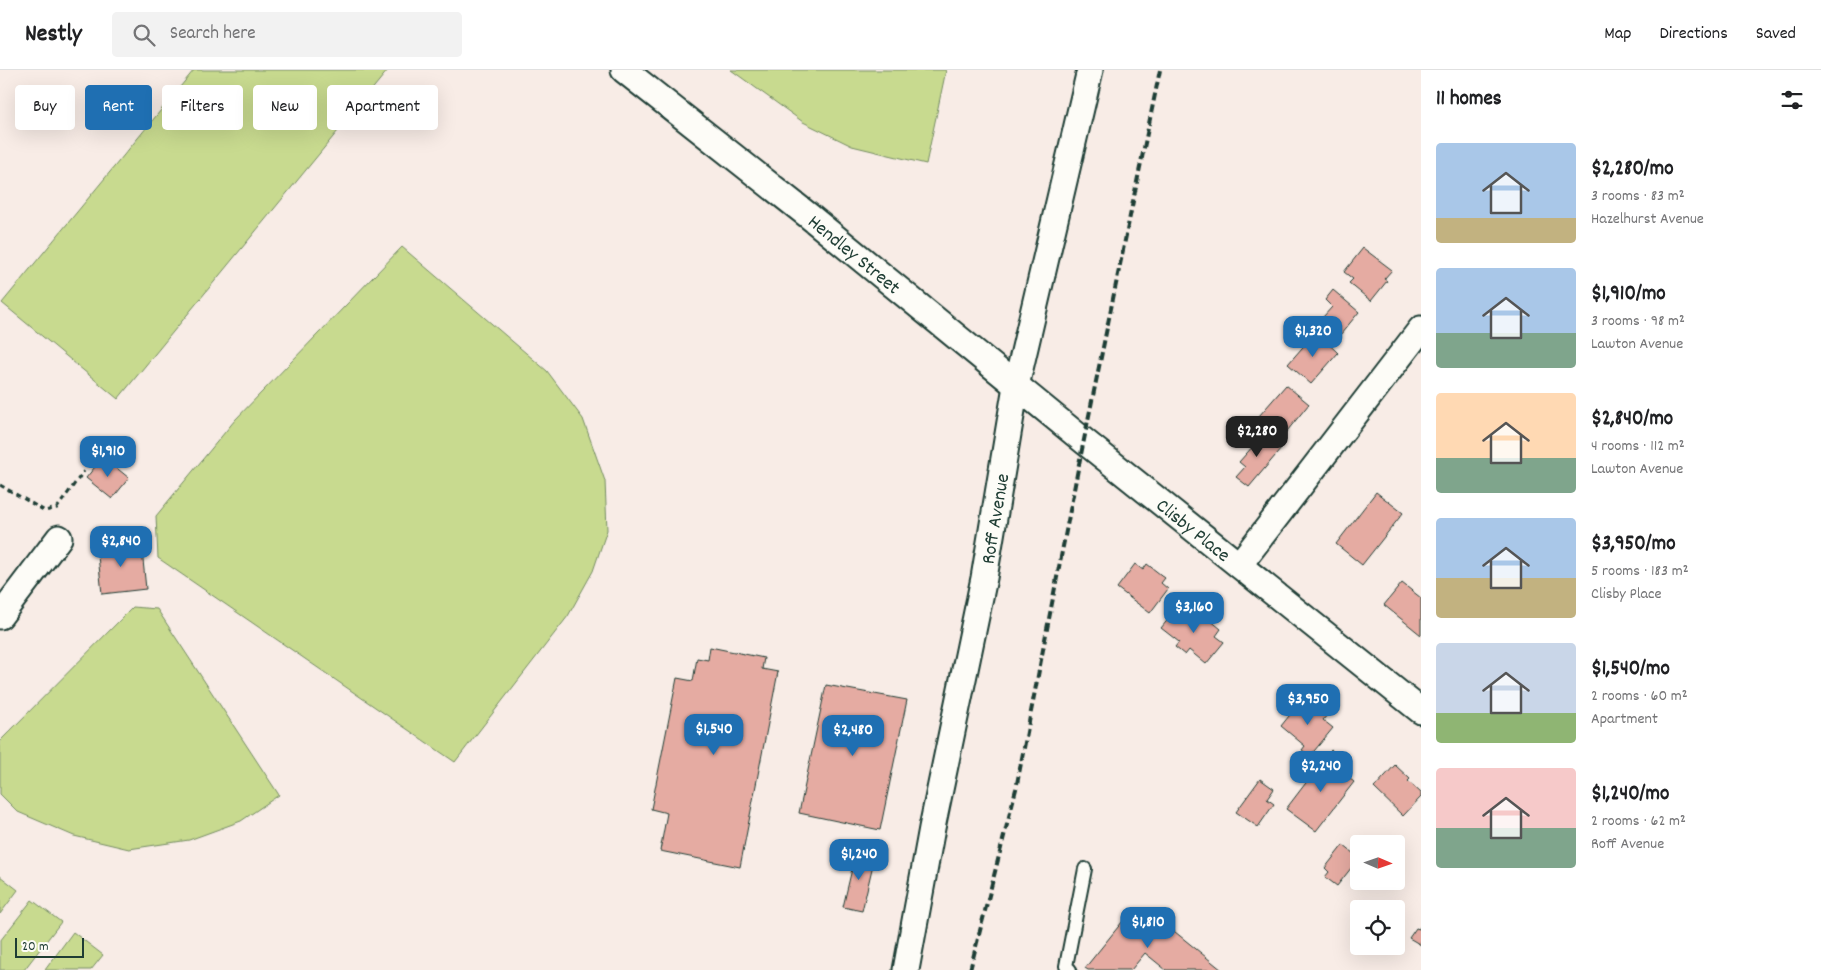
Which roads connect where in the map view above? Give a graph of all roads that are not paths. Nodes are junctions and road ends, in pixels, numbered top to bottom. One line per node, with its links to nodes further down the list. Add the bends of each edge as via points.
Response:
1 (624, 70): 4 (street, Hendley Street)
2 (1090, 70): 4 (street, Roff Avenue)
3 (1421, 329): 7 (street)
4 (1016, 386): 5 (street, Hendley Street); 11 (street, Roff Avenue, via 984,578)
5 (1084, 441): 7 (street, Clisby Place)
6 (59, 538): 8 (street)
7 (1239, 565): 9 (street, Clisby Place)
8 (0, 616)
9 (1421, 711)
10 (1085, 869): 12 (lane, via 1066,966)
11 (906, 970)
12 (1070, 970)

